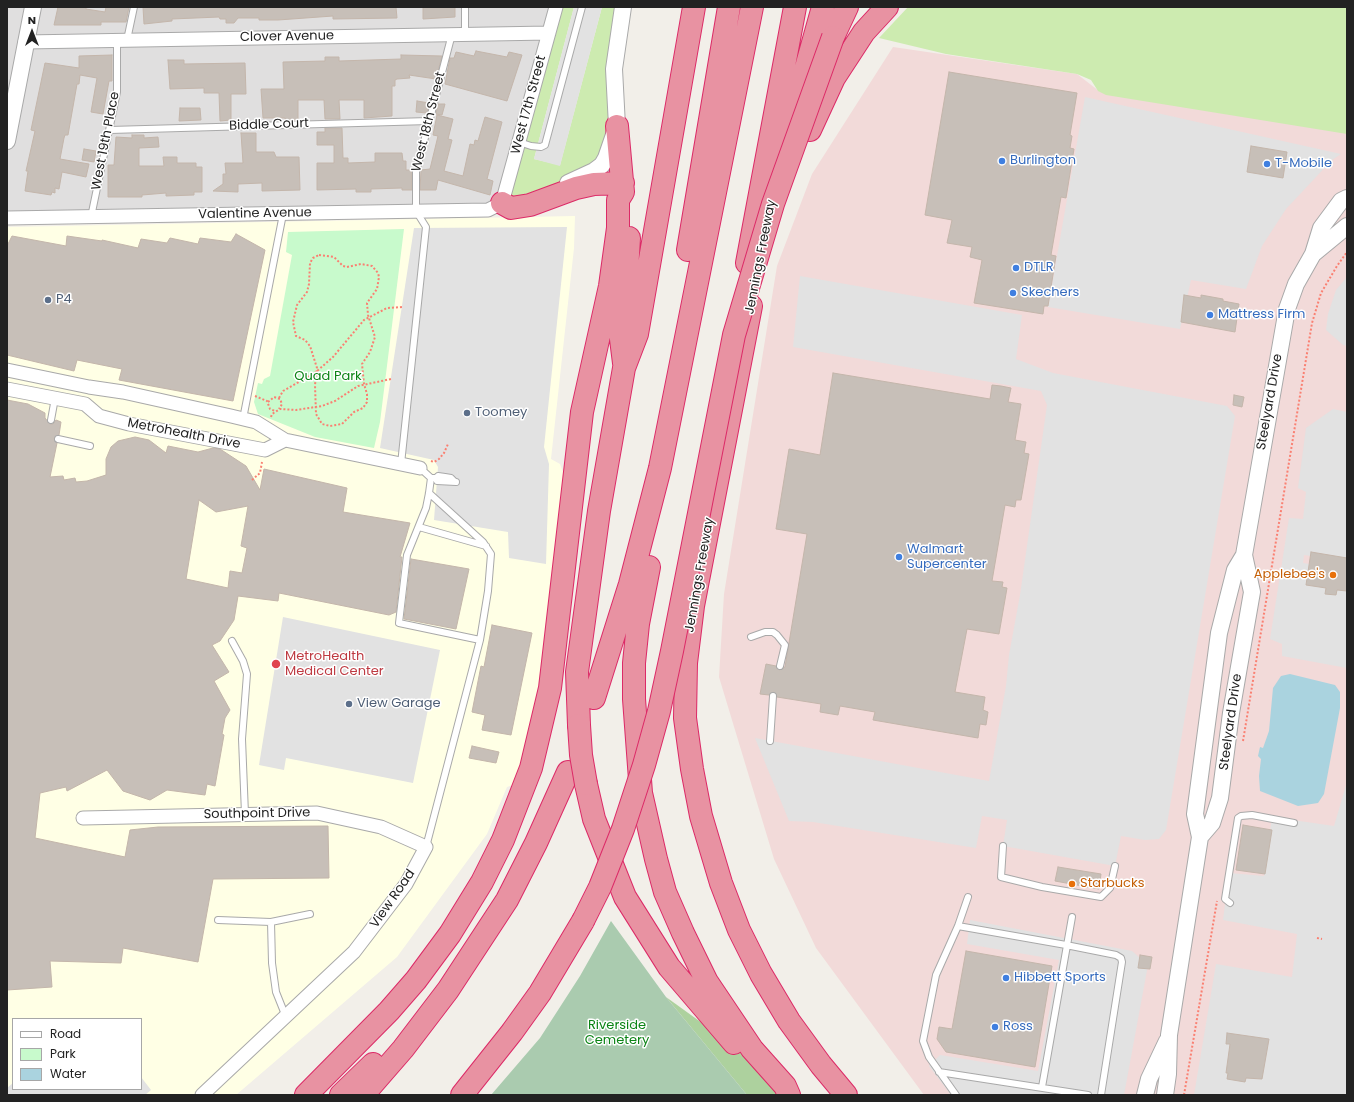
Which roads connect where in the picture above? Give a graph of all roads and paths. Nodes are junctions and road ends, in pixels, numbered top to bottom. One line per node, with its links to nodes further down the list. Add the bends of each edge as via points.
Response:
1 (33, 7): 18 (street)
2 (134, 7): 17 (lane, West 19th Place)
3 (464, 7): 16 (lane, West 18th Street)
4 (556, 7): 15 (street, West 17th Street)
5 (582, 7): 23 (lane, via 545,145 531,146)
6 (623, 7): 20 (street, via 614,69)
7 (694, 7): 37 (highway, via 637,334)
8 (728, 7): 72 (highway, via 682,289 635,527 616,604)
9 (752, 7): 64 (highway)
10 (795, 7): 36 (highway, bridge)
11 (843, 7): 14 (highway)
12 (847, 7): 14 (highway)
13 (887, 7): 36 (highway, via 864,32 834,78 817,111)
14 (825, 19): 36 (highway, bridge)
15 (549, 32): 16 (street, Clover Avenue); 23 (street, West 17th Street)
16 (458, 34): 17 (street, Clover Avenue); 19 (lane, West 18th Street)
17 (122, 41): 18 (street, Clover Avenue); 21 (lane, West 19th Place)
18 (25, 42): 22 (street)
19 (429, 121): 21 (lane, Biddle Court); 27 (lane, West 18th Street, via 416,165)
20 (617, 126): 24 (highway); 26 (street, via 606,158 594,171 563,185 532,195 512,198)
21 (110, 130): 29 (lane, West 19th Place)
22 (7, 141)
23 (519, 142): 26 (street, West 17th Street)
24 (623, 188): 26 (highway, via 594,184 530,205 511,208); 37 (highway, via 628,202 629,241 620,330); 107 (highway, via 618,200 618,228 610,286 582,412 550,688 531,768 520,800 482,882 450,934 416,980)
25 (1347, 198): 33 (street, Steelyard Drive, via 1341,201 1321,228)
26 (502, 204): 27 (street, Valentine Avenue, via 488,210)
27 (416, 211): 28 (street, Valentine Avenue); 62 (lane, via 426,227)
28 (283, 214): 29 (street, Valentine Avenue); 46 (lane)
29 (91, 217): 30 (street, Valentine Avenue)
30 (7, 218)
31 (1347, 226): 33 (street, Steelyard Drive)
32 (1347, 252): 80 (path, via 1322,294 1312,323)
33 (1313, 254): 71 (street, Steelyard Drive, via 1296,284 1287,309)
34 (402, 307): 35 (path, via 387,308)
35 (368, 317): 39 (path); 39 (path, via 367,303 379,283 378,272 366,264 343,266 334,257 326,255 313,258 308,270 307,292 297,305 292,322 296,336 310,346); 42 (path, via 375,337 370,352 362,364)
36 (740, 332): 103 (highway, bridge, via 659,711 623,829 600,887 583,921 540,993); 114 (highway, Jennings Freeway, via 693,606 686,663 685,718 692,769 711,852 739,930 789,1021)
37 (624, 368): 81 (highway, bridge, via 598,518 577,672 581,755)
38 (7, 370): 40 (street, Metrohealth Drive)
39 (316, 372): 48 (path, via 282,390); 51 (path)
40 (45, 377): 43 (street, Metrohealth Drive); 45 (street)
41 (391, 379): 42 (path)
42 (364, 384): 51 (path, via 335,401); 51 (path, via 367,394 365,406 354,412 342,424 322,424 316,414)
43 (88, 387): 50 (street); 55 (street, Metrohealth Drive, via 123,392)
44 (7, 389): 45 (street, Metrohealth Drive)
45 (42, 395): 47 (street, Metrohealth Drive)
46 (248, 396): 49 (path); 55 (lane)
47 (55, 398): 50 (street, Metrohealth Drive); 56 (lane)
48 (279, 398): 49 (path, via 274,397); 52 (path, via 282,404)
49 (268, 402): 53 (path, via 270,409)
50 (86, 404): 58 (street, Metrohealth Drive, via 99,416 129,424 265,450)
51 (316, 407): 52 (path)
52 (280, 409): 53 (path)
53 (275, 411): 54 (path)
54 (271, 417)
55 (243, 419): 58 (street, Metrohealth Drive, via 268,428)
56 (51, 420)
57 (58, 440): 60 (lane)
58 (285, 440): 62 (street, Metrohealth Drive)
59 (448, 444): 63 (path, via 439,459)
60 (90, 446)
61 (262, 461): 66 (path, via 260,473)
62 (401, 464): 63 (street, Metrohealth Drive)
63 (424, 464): 65 (lane)
64 (660, 468): 72 (highway); 113 (highway, via 650,562 638,624 634,663 636,744 648,828 665,892 707,982 752,1049 785,1086)
65 (433, 478): 67 (lane, via 451,478); 68 (lane)
66 (252, 480)
67 (455, 482)
68 (430, 493): 69 (lane); 70 (lane)
69 (419, 527): 70 (lane); 74 (lane, via 407,556 399,623)
70 (486, 546): 74 (lane, View Road, via 491,554)
71 (1244, 556): 85 (street, Steelyard Drive, via 1235,570 1217,647 1195,814); 85 (street, Steelyard Drive, via 1252,592 1231,713 1220,798 1212,823)
72 (617, 625): 78 (highway)
73 (751, 637): 76 (lane, via 765,632 777,635 785,645)
74 (480, 640): 87 (lane, View Road)
75 (232, 641): 82 (lane, via 247,674 242,740)
76 (780, 666)
77 (773, 696): 79 (lane)
78 (594, 698)
79 (770, 741)
80 (1242, 747)
81 (577, 778): 100 (highway, via 536,843 507,900); 112 (highway, via 608,859 625,897 646,934 669,967)
82 (245, 814): 83 (street, Southpoint Drive); 87 (street, Southpoint Drive, via 317,813 381,827)
83 (83, 818)
84 (1294, 823): 91 (lane, via 1252,815 1238,818 1225,899)
85 (1200, 837): 102 (street, Steelyard Drive)
86 (1003, 846): 88 (lane, via 1001,877 1042,887 1101,897 1110,888)
87 (426, 847): 101 (street, View Road, via 406,884 354,952)
88 (1115, 866)
89 (1218, 895): 120 (path)
90 (968, 897): 96 (lane)
91 (1230, 903)
92 (310, 914): 95 (lane)
93 (1072, 917): 99 (lane)
94 (218, 920): 95 (lane)
95 (271, 922): 101 (lane, via 276,992)
96 (958, 926): 99 (lane); 104 (lane, via 936,975 923,1041 929,1057)
97 (1317, 938): 98 (path)
98 (1322, 939)
99 (1066, 946): 105 (lane); 117 (lane, via 1116,955 1122,962)
100 (448, 990): 108 (highway); 109 (highway, via 403,1049)
101 (286, 1017): 106 (street, View Road)
102 (1169, 1036): 118 (street, Steelyard Drive, via 1149,1079); 119 (street, Steelyard Drive)
103 (486, 1066): 110 (highway); 111 (highway)
104 (939, 1072): 105 (lane); 115 (lane)
105 (1042, 1087): 116 (lane)
106 (202, 1095)
107 (306, 1095)
108 (341, 1095)
109 (363, 1095)
110 (458, 1095)
111 (462, 1095)
112 (781, 1095)
113 (789, 1095)
114 (846, 1095)
115 (956, 1095)
116 (1088, 1095)
117 (1101, 1095)
118 (1145, 1095)
119 (1165, 1095)
120 (1184, 1095)

